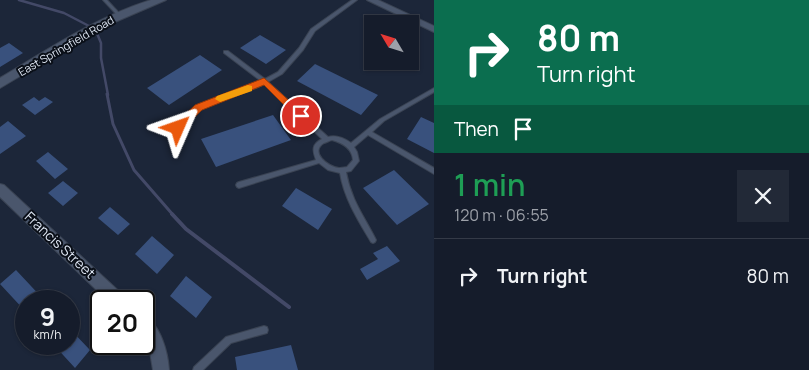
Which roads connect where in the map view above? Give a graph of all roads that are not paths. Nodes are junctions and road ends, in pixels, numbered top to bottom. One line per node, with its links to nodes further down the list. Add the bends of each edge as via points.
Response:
1 (105, 0): 5 (lane)
2 (161, 0): 5 (street, East Springfield Road)
3 (355, 0): 8 (lane, via 314,30 280,73)
4 (371, 0): 6 (street)
5 (119, 15): 9 (street, East Springfield Road)
6 (434, 29)
7 (226, 52): 8 (lane)
8 (264, 81): 11 (lane, via 199,108); 13 (lane)
9 (0, 84)
10 (434, 90): 12 (lane)
11 (178, 128)
12 (367, 132): 14 (lane); 17 (lane)
13 (326, 139): 14 (lane, via 339,139); 15 (lane, via 316,150)
14 (351, 146): 16 (lane, via 355,150 356,161)
15 (319, 161): 16 (lane, via 330,169); 18 (lane)
16 (343, 171): 20 (lane, via 355,209)
17 (434, 171)
18 (239, 185)
19 (0, 189): 21 (street, Francis Street)
20 (373, 240)
21 (107, 290)
22 (264, 330): 25 (lane, via 230,340)
23 (155, 344): 24 (street)
24 (160, 370)
25 (197, 370)

